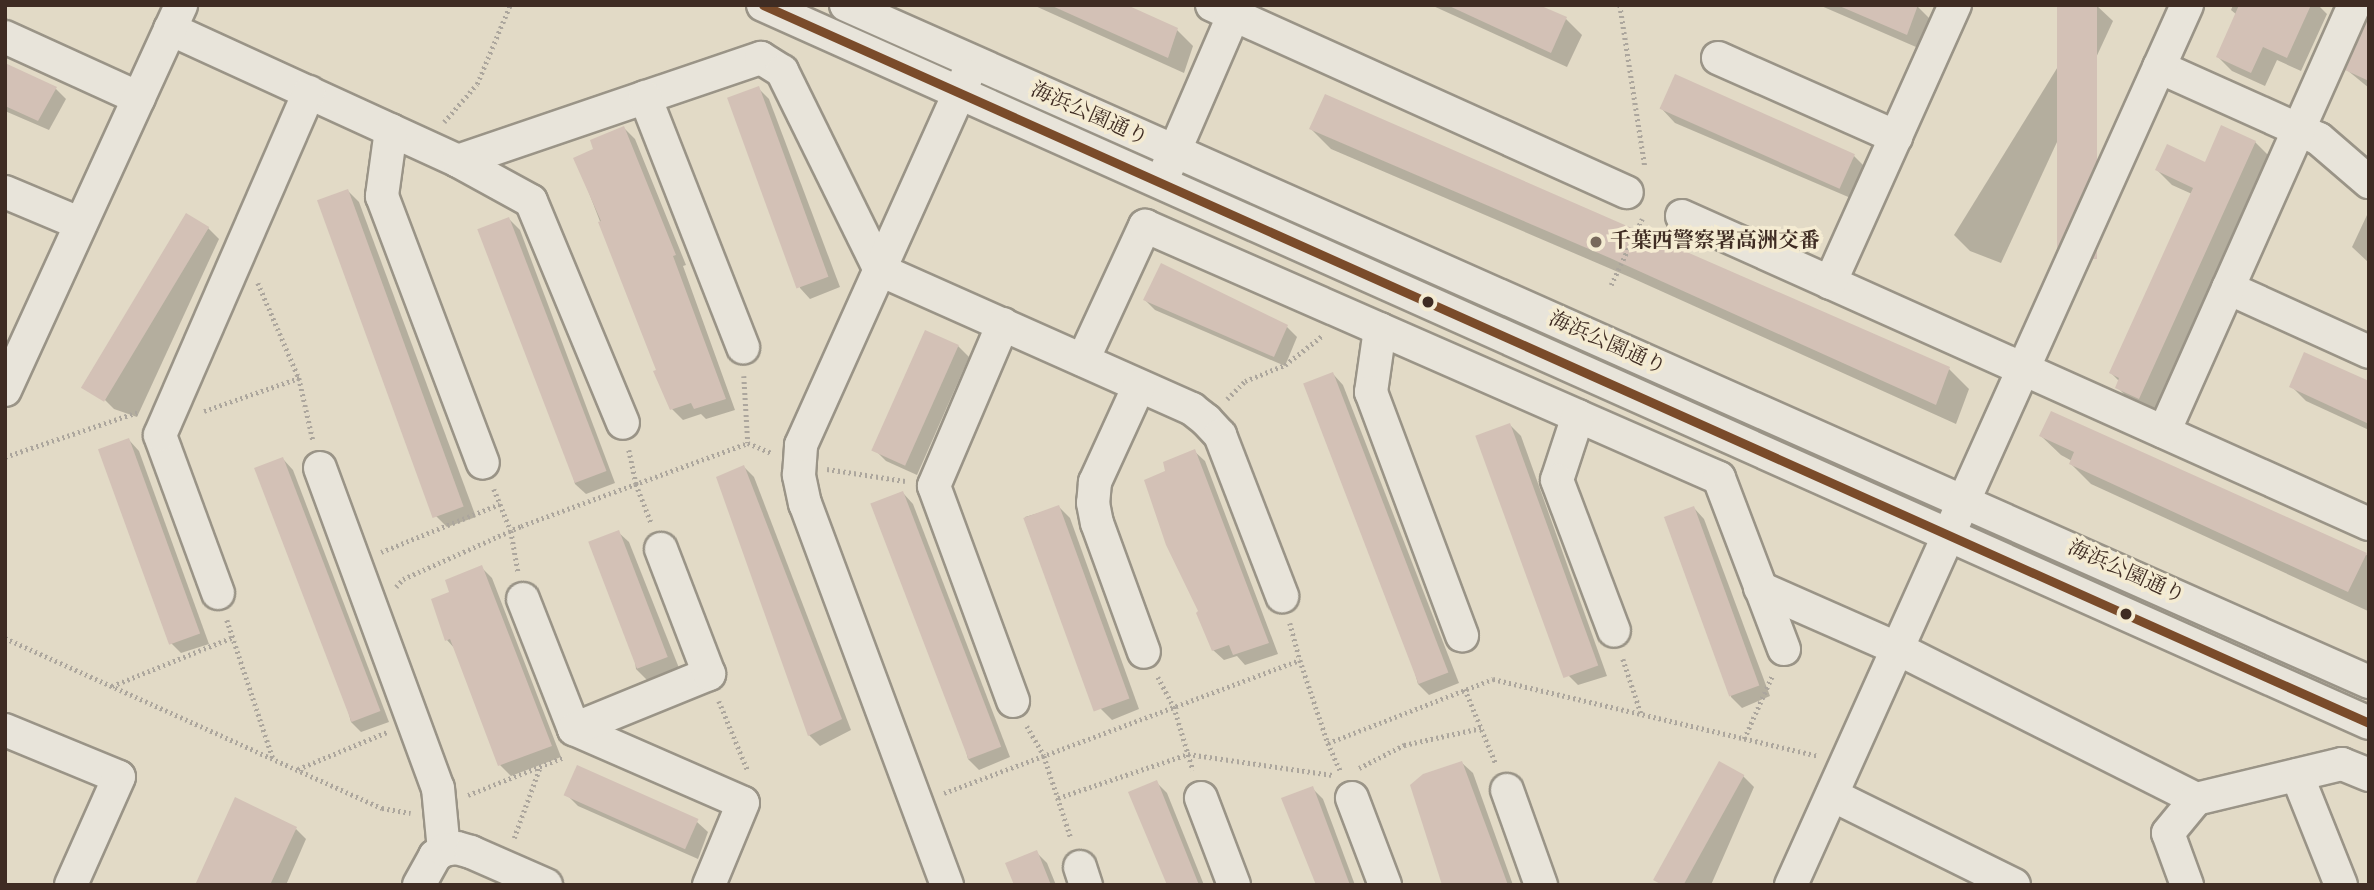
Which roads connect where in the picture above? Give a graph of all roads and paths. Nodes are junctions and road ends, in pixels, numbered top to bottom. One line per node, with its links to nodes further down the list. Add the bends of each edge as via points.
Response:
1 (510, 5): 22 (path, via 477,83)
2 (763, 5): 16 (street, 海浜公園通り)
3 (846, 5): 13 (street, 海浜公園通り)
4 (1620, 5): 27 (path)
5 (1955, 5): 21 (street)
6 (2187, 5): 14 (street)
7 (2355, 5): 9 (street); 20 (street)
8 (1228, 8): 23 (street); 27 (street)
9 (2369, 11)
10 (175, 17): 15 (street); 18 (street)
11 (5, 37): 18 (street)
12 (1718, 58): 21 (street)
13 (972, 62): 16 (street); 23 (street, 海浜公園通り)
14 (2159, 67): 20 (street); 42 (street)
15 (309, 92): 19 (street); 31 (street)
16 (960, 94): 26 (street, 海浜公園通り); 32 (street)
17 (645, 97): 24 (street); 32 (street, via 761,58 782,71); 39 (street)
18 (139, 98): 30 (street)
19 (391, 130): 22 (street); 53 (street, via 382,196)
20 (2298, 130): 25 (street, via 2319,139); 35 (street)
21 (1896, 137): 33 (street)
22 (424, 145): 24 (street)
23 (1172, 152): 26 (street); 58 (street, 海浜公園通り)
24 (458, 160): 49 (street, via 531,201)
25 (2369, 182)
26 (1161, 185): 62 (street, 海浜公園通り)
27 (1639, 194): 34 (path)
28 (7, 198): 30 (street)
29 (1682, 216): 33 (street)
30 (81, 224): 45 (street)
31 (242, 247): 43 (path); 46 (street)
32 (880, 270): 37 (street); 54 (street, via 801,445)
33 (1830, 283): 42 (street)
34 (1611, 285)
35 (2228, 288): 40 (street); 50 (street)
36 (1349, 315): 38 (street); 41 (street, via 1145,226); 48 (path, via 1285,365 1245,381)
37 (1003, 324): 41 (street); 57 (street)
38 (1380, 329): 47 (street); 71 (street, via 1371,392)
39 (743, 347): 51 (path)
40 (2369, 352)
41 (1083, 360): 44 (street)
42 (2022, 369): 50 (street); 58 (street)
43 (299, 378): 46 (path); 55 (path)
44 (1139, 386): 48 (street); 76 (street, via 1096,482 1093,502)
45 (5, 390)
46 (170, 411): 52 (path); 66 (street, via 160,435)
47 (1578, 416): 65 (street, via 1719,478); 70 (street, via 1557,480)
48 (1206, 420): 67 (street, via 1220,435)
49 (623, 423): 56 (path)
50 (2164, 432): 60 (street)
51 (748, 443): 54 (path); 56 (path)
52 (5, 457)
53 (483, 463): 59 (path)
54 (800, 464): 57 (path); 107 (street, via 805,504)
55 (320, 468): 64 (street)
56 (636, 484): 61 (path); 63 (path)
57 (934, 486): 82 (street)
58 (1964, 500): 62 (street); 79 (street, 海浜公園通り)
59 (500, 503): 61 (path); 64 (path)
60 (2369, 524)
61 (511, 531): 68 (path); 69 (path, via 403,579)
62 (1950, 535): 75 (street); 86 (street, 海浜公園通り)
63 (661, 549): 78 (street)
64 (355, 563): 69 (street)
65 (1760, 587): 74 (street); 75 (street)
66 (218, 593): 72 (path)
67 (1282, 596): 77 (path)
68 (523, 599): 87 (street)
69 (372, 611): 85 (street)
70 (1614, 631): 84 (path)
71 (1462, 636)
72 (233, 637): 80 (path); 94 (path)
73 (5, 638): 80 (path)
74 (1784, 649): 90 (path)
75 (1898, 649): 95 (street); 105 (street)
76 (1144, 652)
77 (1300, 660): 81 (path, via 1328,743); 83 (path)
78 (709, 674): 87 (street); 106 (path, via 752,783)
79 (2369, 682)
80 (112, 686): 94 (path)
81 (1465, 690): 84 (path, via 1493,679); 88 (path)
82 (1013, 701)
83 (1174, 707): 92 (path); 93 (path)
84 (1642, 714): 90 (path)
85 (414, 722): 97 (path); 108 (street)
86 (2369, 723)
87 (575, 729): 91 (street)
88 (1481, 729): 100 (path, via 1404,745); 101 (path)
89 (5, 730): 113 (street, via 119,777)
90 (1744, 739): 95 (path)
91 (604, 742): 96 (path); 106 (street)
92 (1188, 754): 100 (path); 103 (path); 104 (path)
93 (1044, 756): 103 (path); 107 (path)
94 (273, 758): 97 (path)
95 (1846, 763): 102 (street)
96 (540, 766): 108 (path); 110 (path)
97 (297, 769): 108 (path, via 382,808)
98 (2297, 775): 99 (street, via 2343,764); 105 (street); 124 (street)
99 (2369, 775)
100 (1350, 782): 119 (street)
101 (1507, 790): 120 (street)
102 (1832, 795): 111 (street); 121 (street)
103 (1058, 798): 112 (path)
104 (1201, 798): 118 (street)
105 (2196, 799): 123 (street, via 2168,833)
106 (743, 803): 116 (street)
107 (916, 803): 117 (street)
108 (442, 811): 109 (street)
109 (444, 850): 110 (street, via 457,848); 114 (street, via 428,866)
110 (504, 866): 115 (street)
111 (1963, 873): 122 (street)
112 (1083, 876)
113 (71, 885)
114 (419, 885)
115 (546, 885)
116 (709, 885)
117 (947, 885)
118 (1234, 885)
119 (1385, 885)
120 (1541, 885)
121 (1791, 885)
122 (2014, 885)
123 (2187, 885)
124 (2341, 885)

